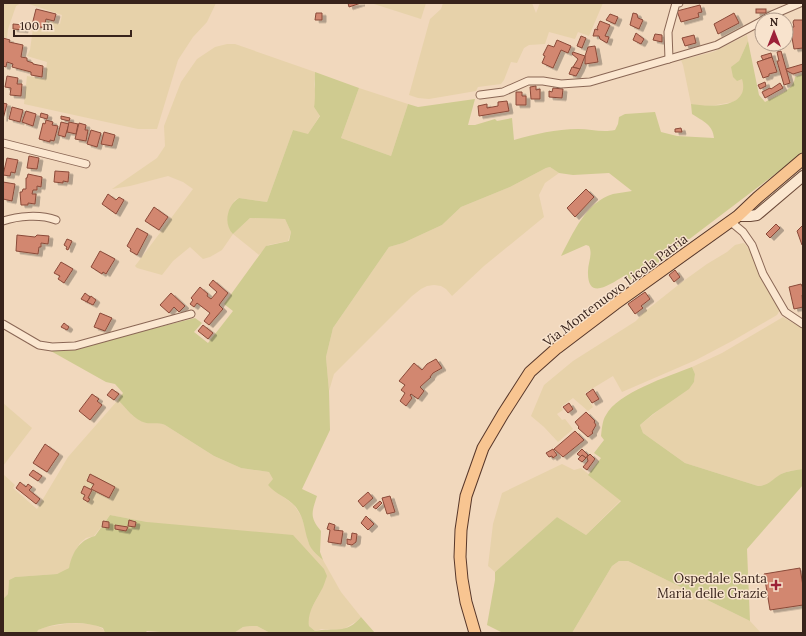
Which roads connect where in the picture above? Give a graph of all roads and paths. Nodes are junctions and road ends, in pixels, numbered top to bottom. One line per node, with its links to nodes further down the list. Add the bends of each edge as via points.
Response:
1 (680, 3): 5 (street, via 676,3 668,32)
2 (800, 3): 3 (street)
3 (779, 12)
4 (754, 25): 5 (street, via 717,45)
5 (669, 59): 6 (street, via 590,82 561,84 528,81 502,92)
6 (480, 95)
7 (3, 143): 9 (street)
8 (803, 159): 11 (main road, Via Montenuovo Licola Patria)
9 (86, 164)
10 (803, 176): 12 (street)
11 (757, 198): 12 (street, via 756,209); 13 (main road, Via Montenuovo Licola Patria)
12 (766, 208): 13 (street, via 757,215)
13 (734, 219): 18 (street, via 752,245 762,274 785,312); 19 (main road, Via Montenuovo Licola Patria, via 557,348 530,372 502,414 483,448 466,496 461,530 462,579)
14 (56, 220): 15 (street, via 39,217)
15 (3, 221)
16 (191, 314): 17 (street, via 74,346 39,345)
17 (3, 324)
18 (803, 324)
19 (475, 633)

